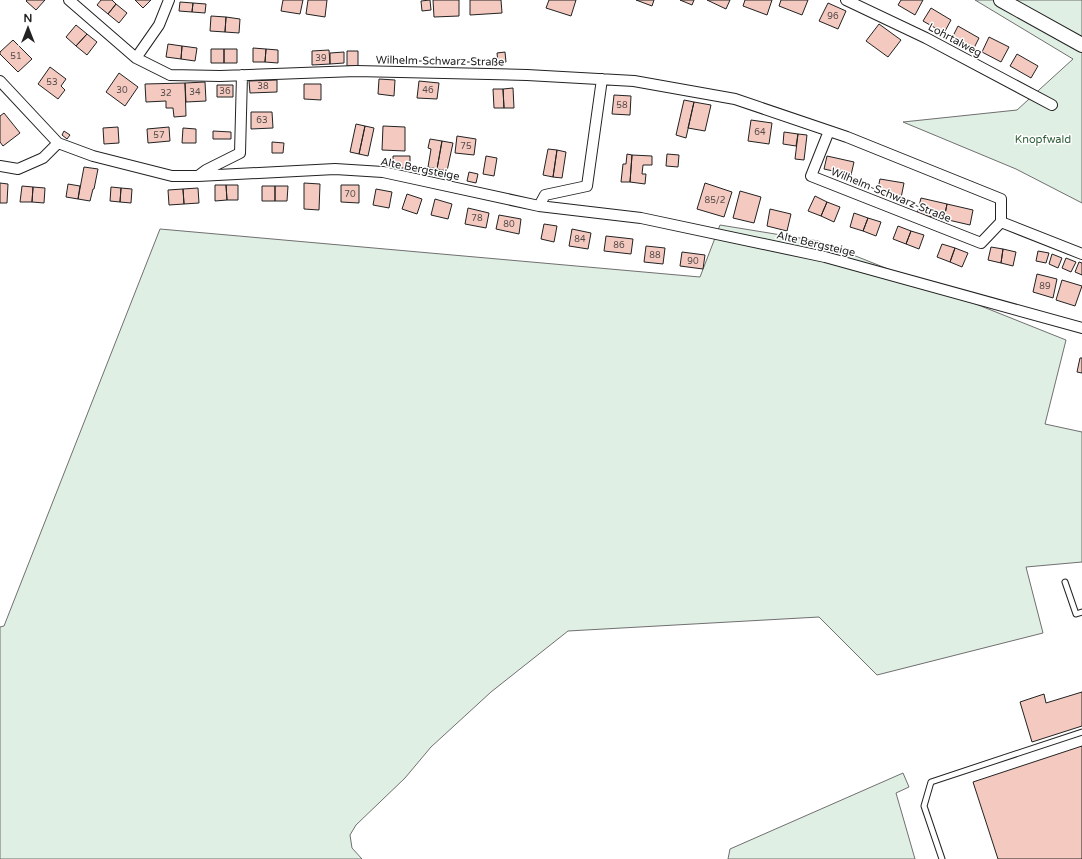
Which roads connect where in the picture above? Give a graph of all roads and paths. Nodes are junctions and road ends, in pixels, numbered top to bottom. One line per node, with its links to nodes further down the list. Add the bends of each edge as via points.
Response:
1 (69, 0): 6 (street, Wilhelm-Schwarz-Straße)
2 (169, 0): 6 (street, via 159,24)
3 (846, 0): 10 (street, Lohrtalweg, via 926,38)
4 (1001, 0): 5 (main road)
5 (1082, 45)
6 (136, 58): 7 (street, Wilhelm-Schwarz-Straße, via 170,75)
7 (242, 76): 8 (street, Wilhelm-Schwarz-Straße, via 356,71 527,75); 14 (street, via 240,153)
8 (602, 80): 11 (street, Wilhelm-Schwarz-Straße, via 634,81 735,99); 15 (street, via 587,186 545,195)
9 (0, 81): 12 (street, Alte Bergsteige)
10 (1052, 105)
11 (829, 131): 16 (street, Wilhelm-Schwarz-Straße, via 1001,199); 16 (street, Wilhelm-Schwarz-Straße, via 811,176 981,243)
12 (58, 143): 13 (street, via 43,158 18,169); 14 (street, Alte Bergsteige, via 93,156 172,176)
13 (0, 166)
14 (198, 176): 15 (street, Alte Bergsteige, via 335,169 383,172)
15 (539, 206): 18 (street, Alte Bergsteige, via 641,218 825,258)
16 (1001, 222): 17 (street)
17 (1082, 254)
18 (1082, 328)
19 (1065, 582): 20 (lane, via 1076,614)
20 (1082, 612)
21 (1082, 732): 22 (lane, via 931,782 924,806)
22 (942, 859)

